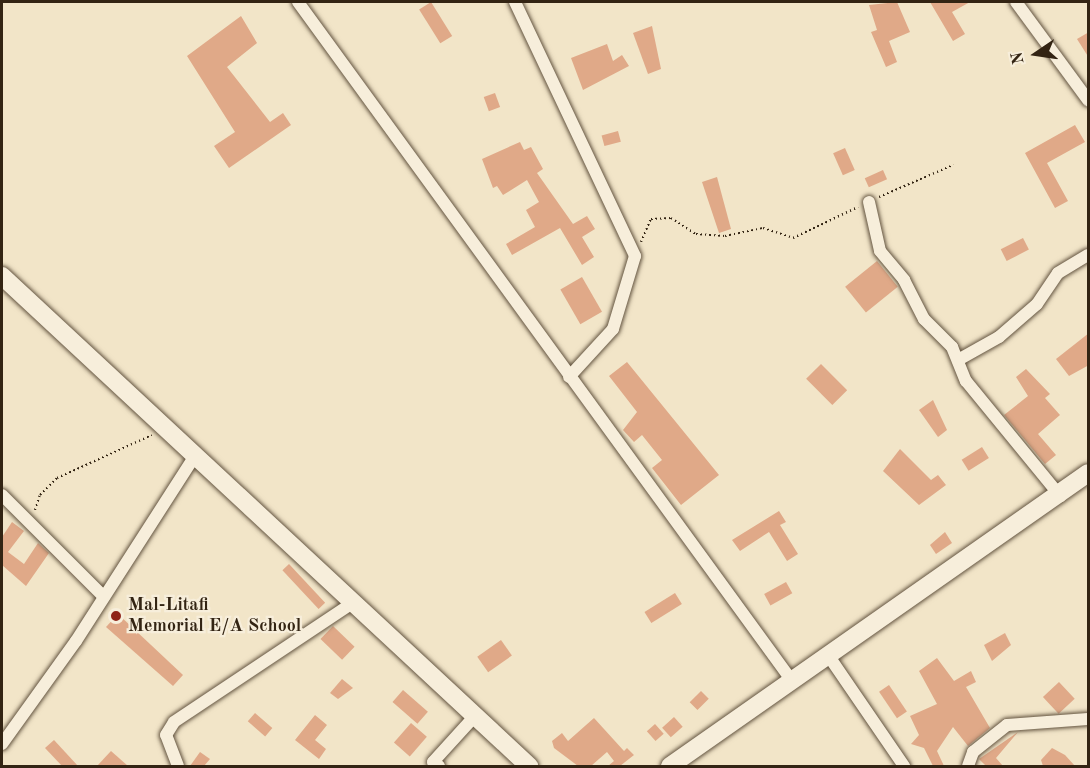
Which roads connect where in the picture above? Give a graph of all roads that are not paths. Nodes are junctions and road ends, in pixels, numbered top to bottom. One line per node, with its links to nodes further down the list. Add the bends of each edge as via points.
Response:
1 (298, 2): 9 (street)
2 (515, 2): 9 (street, via 635,255 613,329)
3 (1016, 2): 4 (street)
4 (1089, 100)
5 (869, 202): 8 (street, via 879,251)
6 (1089, 255): 8 (street, via 1058,273 1037,304 999,337)
7 (2, 276): 10 (main road)
8 (958, 360): 13 (street, via 966,381)
9 (569, 378): 17 (street)
10 (194, 457): 14 (street); 15 (main road)
11 (1089, 473): 13 (main road)
12 (2, 495): 14 (street)
13 (1060, 496): 16 (main road)
14 (104, 597): 20 (street)
15 (351, 604): 18 (main road); 22 (street, via 281,647 222,695 174,722 166,735)
16 (828, 655): 17 (main road); 25 (street)
17 (792, 681): 24 (main road)
18 (474, 717): 21 (street); 23 (main road)
19 (1089, 719): 26 (street, via 1007,724 973,752)
20 (2, 744)
21 (434, 765)
22 (178, 766)
23 (529, 766)
24 (670, 766)
25 (904, 766)
26 (968, 766)

